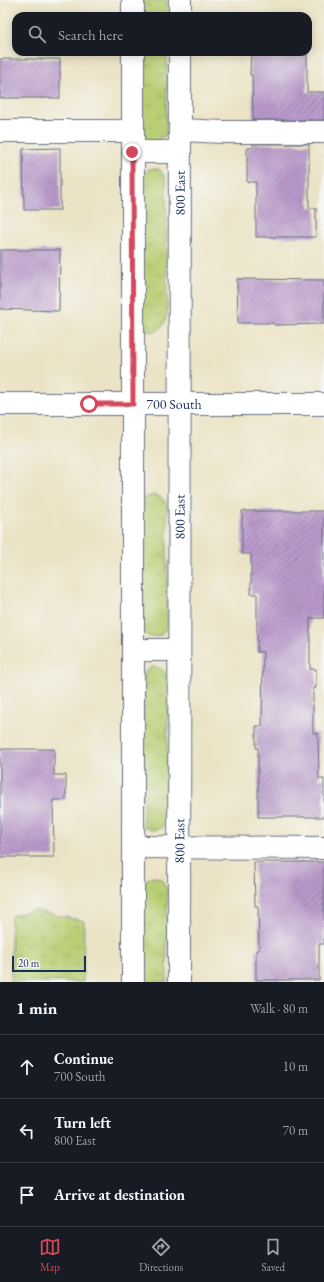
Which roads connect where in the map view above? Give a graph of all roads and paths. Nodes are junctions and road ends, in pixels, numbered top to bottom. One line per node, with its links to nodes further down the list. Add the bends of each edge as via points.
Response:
1 (132, 0): 3 (street)
2 (180, 0): 4 (street)
3 (132, 12)
4 (180, 12)
5 (132, 56): 10 (street)
6 (180, 56): 7 (street, 800 East)
7 (180, 130): 9 (street); 11 (street, 800 East)
8 (0, 131): 10 (street)
9 (324, 132)
10 (132, 142): 11 (street); 13 (street)
11 (180, 152): 14 (street, 800 East)
12 (0, 404): 13 (street, 700 South)
13 (133, 404): 14 (street, 700 South); 16 (street)
14 (180, 404): 15 (street, 700 South); 17 (street, 800 East)
15 (324, 404)
16 (133, 650): 17 (street); 18 (street)
17 (179, 650): 19 (street, 800 East)
18 (133, 847): 19 (street); 21 (street)
19 (179, 847): 20 (street); 22 (street, 800 East)
20 (324, 848)
21 (134, 982)
22 (179, 982)

